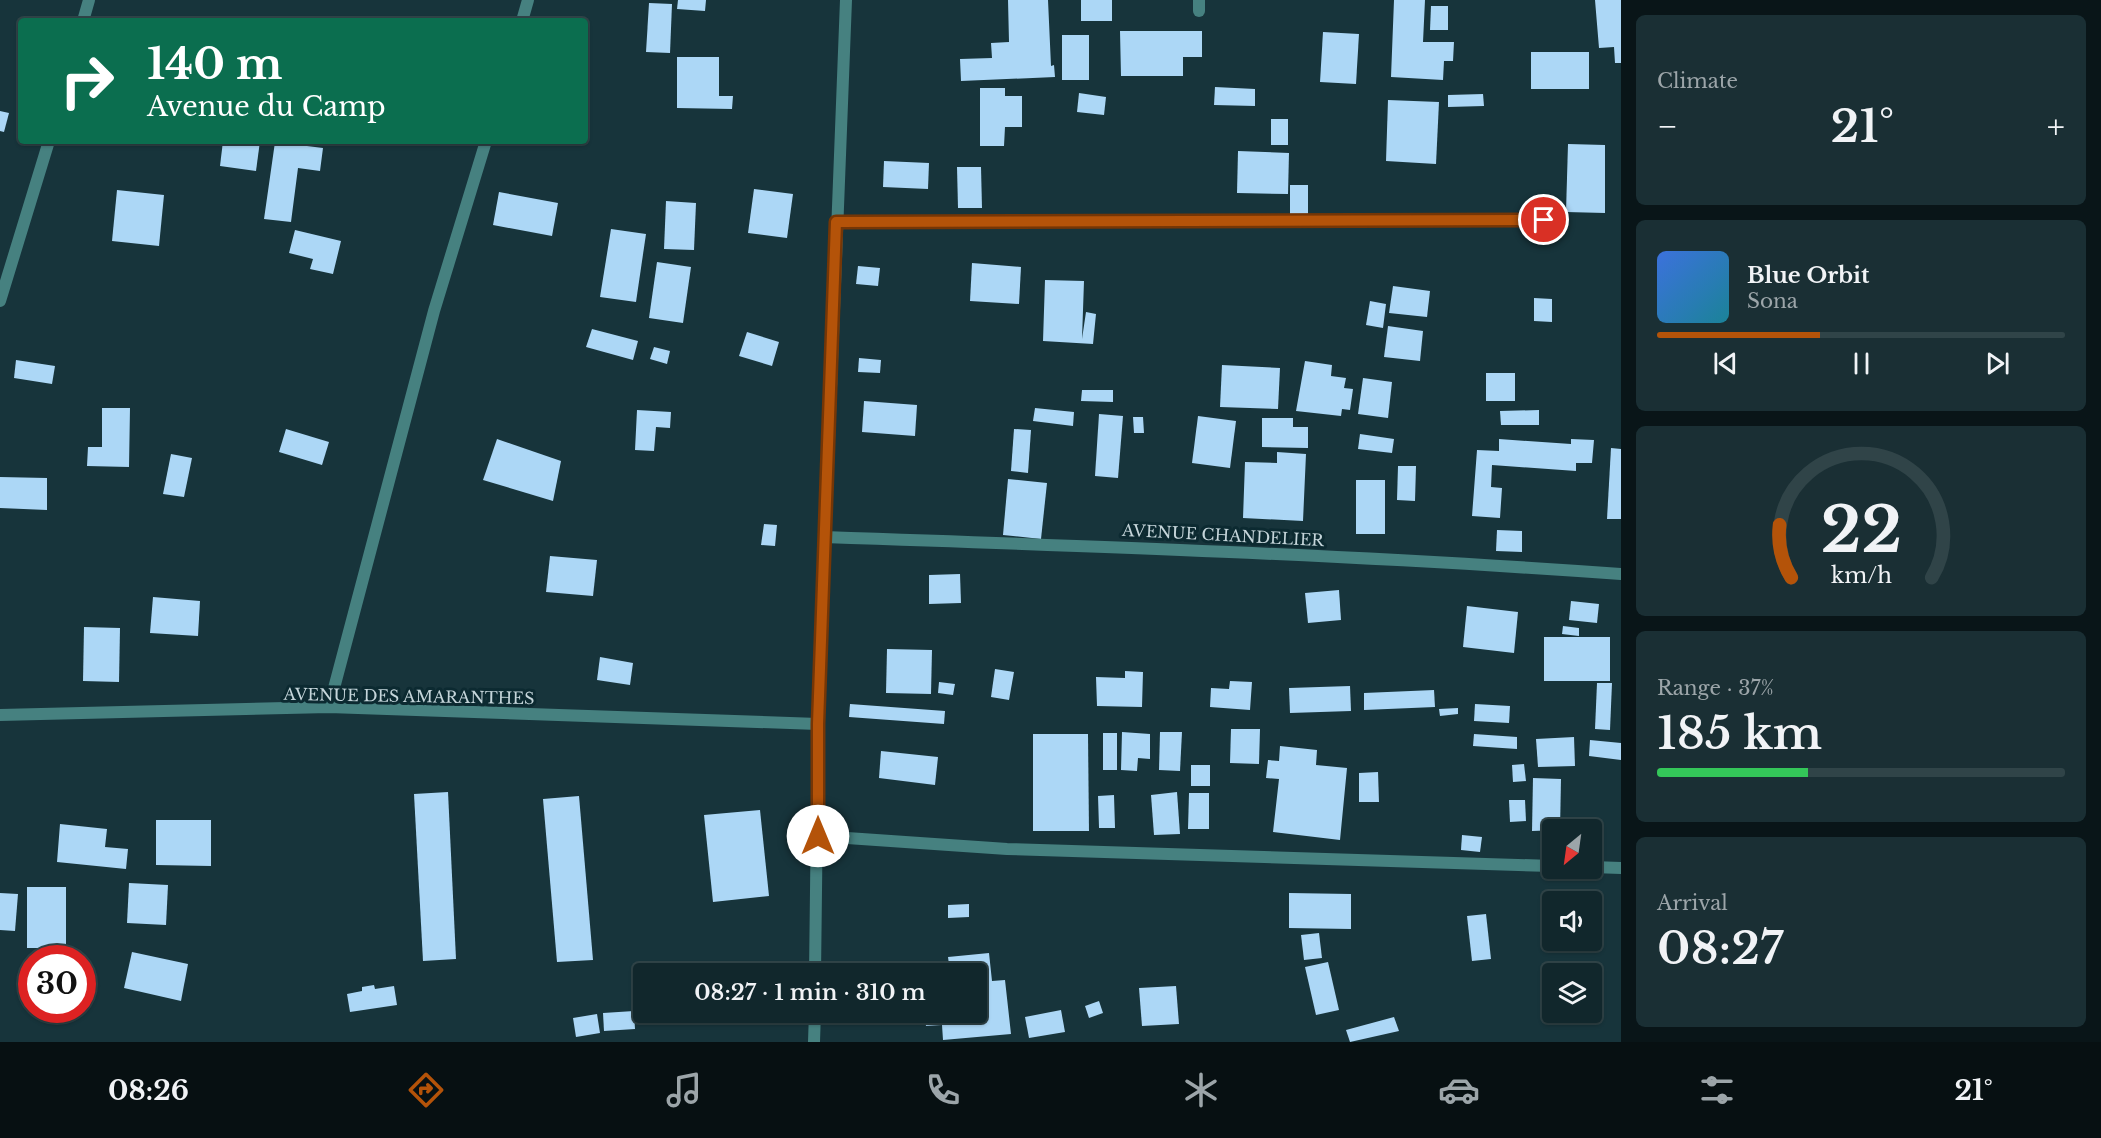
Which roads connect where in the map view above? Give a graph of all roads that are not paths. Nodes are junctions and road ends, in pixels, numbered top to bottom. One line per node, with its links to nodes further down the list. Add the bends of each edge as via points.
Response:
1 (89, 0): 4 (street)
2 (528, 0): 5 (street)
3 (846, 0): 9 (street)
4 (84, 18)
5 (523, 18)
6 (48, 144): 10 (street)
7 (485, 144): 13 (street, via 434,311)
8 (1544, 220): 9 (street)
9 (836, 222): 11 (street)
10 (0, 301)
11 (824, 537): 12 (street, AVENUE CHANDELIER, via 1187,549); 15 (street)
12 (1621, 574)
13 (330, 707): 14 (street, AVENUE DES AMARANTHES); 15 (street, AVENUE DES AMARANTHES)
14 (0, 715)
15 (818, 724): 16 (street)
16 (818, 836): 17 (street, via 1007,849); 20 (street)
17 (1542, 866)
18 (1602, 867): 19 (street)
19 (1621, 868)
20 (815, 963)
21 (815, 1023): 22 (street)
22 (814, 1042)

